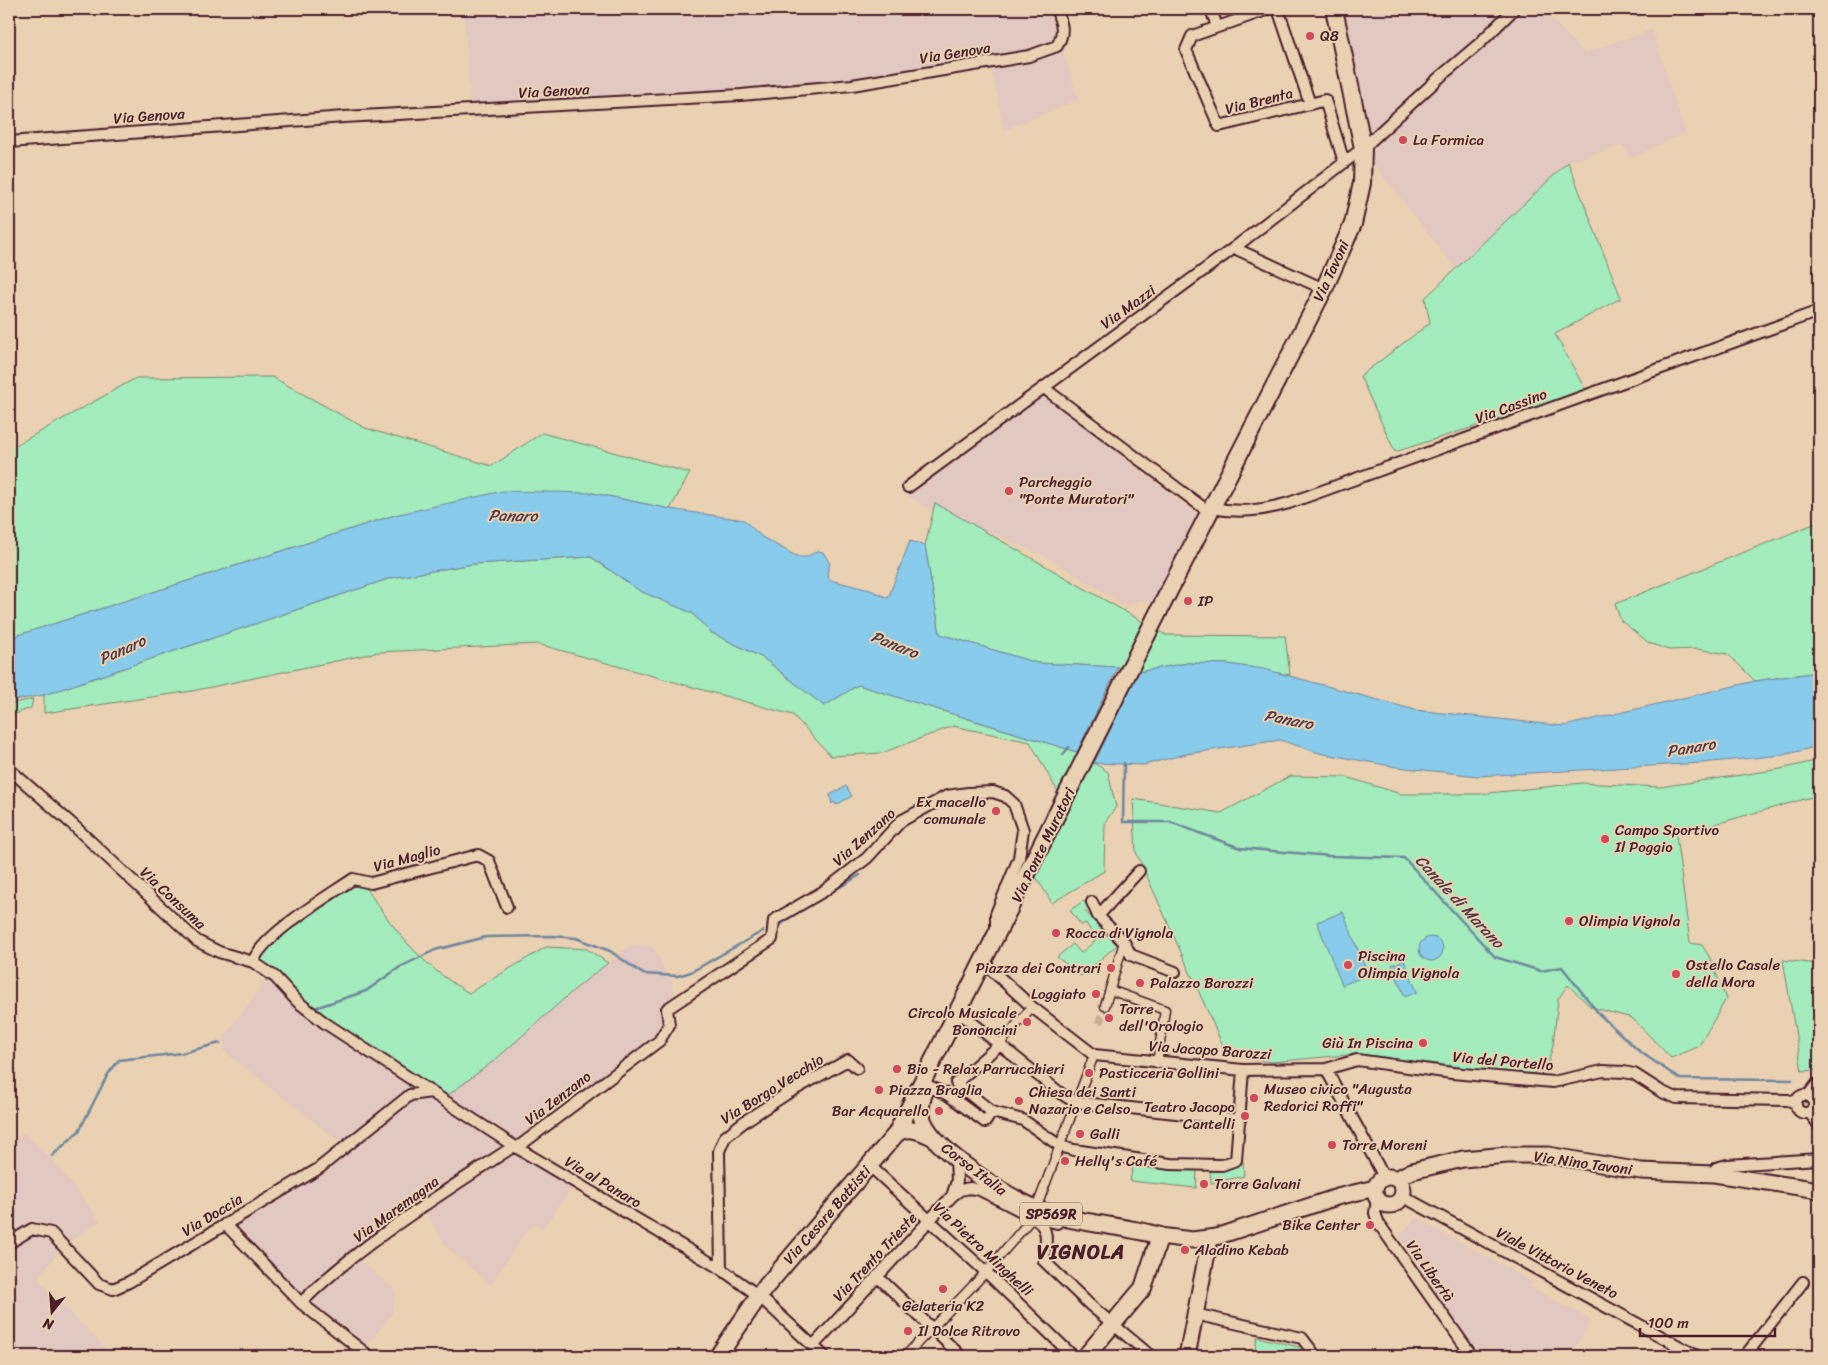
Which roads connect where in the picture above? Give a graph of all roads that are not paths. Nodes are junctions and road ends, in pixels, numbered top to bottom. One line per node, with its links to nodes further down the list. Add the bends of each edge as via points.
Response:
1 (1056, 9): 9 (street, Via Genova, via 1063,25 1057,46 1029,56 852,85 740,96 354,116)
2 (1210, 9): 7 (street)
3 (1268, 9): 7 (street)
4 (1278, 9): 8 (street)
5 (1334, 9): 10 (main road, Via Tavoni)
6 (1514, 9): 10 (street, Via Mazzi)
7 (1217, 27): 8 (street, Via Brenta, via 1192,36 1186,50 1219,126)
8 (1310, 104): 11 (street, via 1325,100)
9 (9, 142)
10 (1363, 148): 11 (street, Via Mazzi); 13 (main road, Via Tavoni, via 1362,183 1353,224)
11 (1344, 162): 12 (street, Via Mazzi)
12 (1234, 248): 13 (street); 15 (street, Via Mazzi)
13 (1324, 289): 17 (main road, Via Tavoni)
14 (1819, 311): 17 (street, Via Cassino, via 1290,503 1260,511)
15 (1044, 388): 16 (street, Via Mazzi); 17 (street)
16 (908, 487)
17 (1210, 510): 18 (main road, Via Tavoni)
18 (1155, 619): 24 (main road, Via Ponte Muratori / SP569R)
19 (9, 769): 26 (street, Via Consuma, via 197,941)
20 (1139, 871): 23 (street)
21 (1092, 902): 23 (street)
22 (507, 907): 26 (street, Via Maglio, via 489,861 478,855 372,883 353,879 275,934 256,952)
23 (1098, 916): 25 (street)
24 (996, 937): 27 (main road, Via Ponte Muratori / SP569R); 51 (street, Via Zenzano, via 996,914 1019,858 1023,830 1014,804 993,792 947,796 901,821 867,858 824,891 774,920 772,939 667,1009 669,1025 659,1041)
25 (1124, 942): 28 (street, via 1131,955); 29 (street)
26 (252, 962): 41 (street, Via Consuma, via 275,977 324,1023)
27 (984, 963): 31 (street); 32 (main road, Via Ponte Muratori / SP569R)
28 (1175, 972)
29 (1110, 990): 30 (street); 35 (street, via 1165,1010)
30 (1105, 1006)
31 (1032, 1007): 33 (street); 34 (street)
32 (959, 1012): 33 (street); 39 (main road, Via Ponte Muratori / SP569R)
33 (999, 1045): 43 (street); 45 (street, via 956,1083)
34 (1094, 1056): 35 (street, Via Jacopo Barozzi); 43 (street)
35 (1158, 1062): 38 (street, Via Jacopo Barozzi)
36 (856, 1068): 67 (street, Via Borgo Vecchio, via 848,1060 785,1095 725,1137 718,1152)
37 (1326, 1069): 38 (street, Via Jacopo Barozzi); 44 (street, Via del Portello, via 1357,1060 1553,1082 1603,1071 1624,1072 1642,1078 1662,1092 1684,1099 1788,1100); 57 (street)
38 (1243, 1070): 47 (street)
39 (928, 1078): 45 (street, via 985,1122); 49 (main road, Via Cesare Battisti); 50 (main road, Corso Italia / SP569R, via 921,1112)
40 (1819, 1084): 42 (street)
41 (431, 1092): 51 (street, Via al Panaro); 63 (street, Via Doccia, via 410,1096 318,1169)
42 (1808, 1096): 44 (street, via 1800,1096); 46 (street, via 1814,1105)
43 (1075, 1102): 47 (street); 52 (street)
44 (1796, 1103): 46 (street, via 1800,1112)
45 (992, 1112): 52 (street, via 1023,1120)
46 (1809, 1112): 48 (street)
47 (1240, 1120): 52 (street, via 1236,1160 1222,1166 1170,1164)
48 (1819, 1125)
49 (896, 1134): 50 (main road, Corso Italia / SP569R, via 910,1129); 55 (main road, Via Cesare Battisti)
50 (934, 1138): 53 (main road, Corso Italia / SP569R)
51 (516, 1146): 67 (street, Via al Panaro); 72 (street, Via Maremagna, via 384,1235 320,1283)
52 (1060, 1146): 61 (street)
53 (956, 1157): 59 (street, via 957,1181); 61 (main road, Corso Italia / SP569R)
54 (1819, 1159): 56 (street, via 1727,1165 1716,1168)
55 (870, 1166): 62 (street, Via Pietro Minghelli); 71 (main road, Via Cesare Battisti)
56 (1714, 1174): 57 (main road, Via Nino Tavoni, via 1657,1173 1560,1156 1507,1155 1447,1162 1412,1171); 58 (main road, Via Nino Tavoni)
57 (1383, 1186): 60 (main road, via 1402,1186); 60 (main road, via 1390,1204); 65 (main road, Via Nino Tavoni, via 1336,1197); 88 (street, Via Libertà, via 1375,1213 1379,1224)
58 (1819, 1190)
59 (952, 1196): 61 (street, Corso Italia, via 960,1190 980,1190); 62 (street, Via Trento Trieste)
60 (1402, 1196): 77 (street, Viale Vittorio Veneto)
61 (1035, 1213): 64 (main road, Corso Italia / SP569R, via 1136,1229); 68 (street); 74 (street, via 1047,1233 1044,1260)
62 (930, 1220): 68 (street, Via Pietro Minghelli); 69 (street, Via Trento Trieste)
63 (225, 1224): 66 (street, Via Doccia, via 113,1289 99,1284 50,1233 32,1229); 72 (street)
64 (1160, 1236): 65 (main road, Corso Italia / SP569R, via 1192,1240); 74 (main road, via 1143,1288)
65 (1210, 1238): 73 (main road)
66 (9, 1243)
67 (721, 1269): 71 (street, Via al Panaro)
68 (986, 1272): 75 (street); 83 (street, Via Pietro Minghelli)
69 (877, 1276): 75 (street); 76 (street, Via Trento Trieste)
70 (1803, 1282): 89 (street)
71 (759, 1296): 76 (street, Via al Panaro); 79 (main road, Via Cesare Battisti)
72 (301, 1303): 78 (street)
73 (1194, 1314): 86 (main road); 87 (street, via 1302,1338 1312,1351)
74 (1114, 1324): 84 (main road); 85 (street)
75 (932, 1328): 81 (street); 82 (street)
76 (813, 1346): 80 (street, Via al Panaro)
77 (1692, 1355)
78 (369, 1356)
79 (718, 1356)
80 (824, 1356)
81 (905, 1356)
82 (962, 1356)
83 (1073, 1356)
84 (1086, 1356)
85 (1151, 1356)
86 (1187, 1356)
87 (1311, 1356)
88 (1472, 1356)
89 (1745, 1356)

